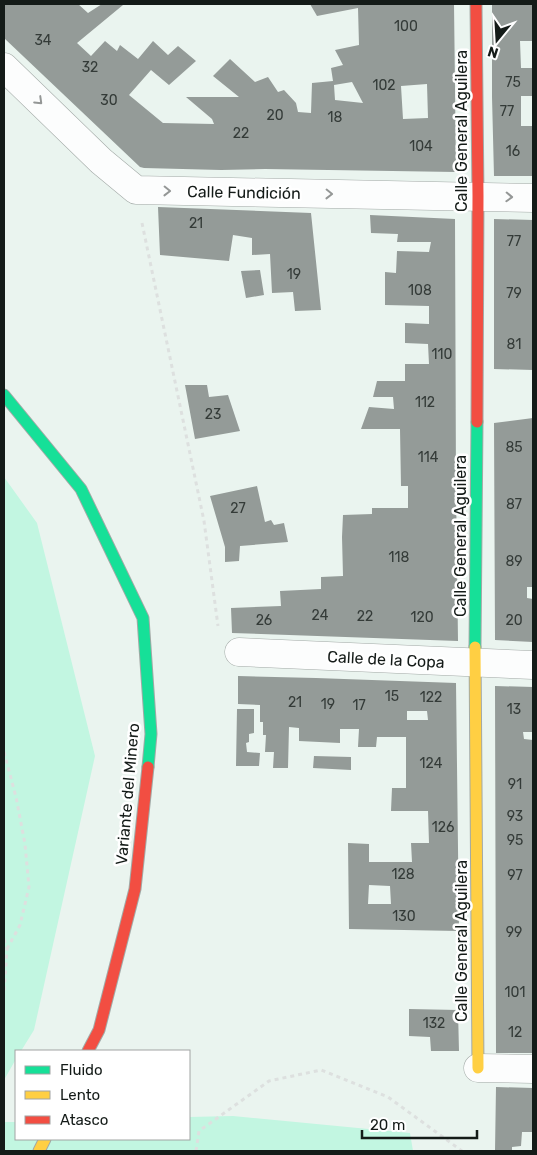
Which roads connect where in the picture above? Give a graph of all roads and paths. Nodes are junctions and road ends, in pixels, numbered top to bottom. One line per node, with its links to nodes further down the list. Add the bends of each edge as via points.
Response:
1 (476, 4): 4 (street, Calle General Aguilera)
2 (4, 67): 3 (street, one-way to 3, via 101,161)
3 (136, 190): 4 (street, Calle Fundición, one-way to 4); 7 (path, via 204,521 217,625)
4 (478, 196): 5 (street, Calle Fundición, one-way to 5); 8 (street, Calle General Aguilera)
5 (533, 198)
6 (4, 395): 14 (street, Variante del Minero, via 81,489 142,618 151,734 135,888 99,1030)
7 (239, 652): 8 (street, Calle de la Copa)
8 (475, 663): 9 (street, Calle de la Copa); 15 (street, Calle General Aguilera)
9 (533, 665)
10 (4, 752): 12 (path, via 25,844 29,887 20,925)
11 (4, 939): 12 (path)
12 (8, 949): 13 (path)
13 (4, 993)
14 (89, 1050)
15 (478, 1068): 16 (street)
16 (533, 1069)
17 (196, 1151): 18 (path, via 199,1131 269,1081 321,1070 388,1097)
18 (462, 1151)

